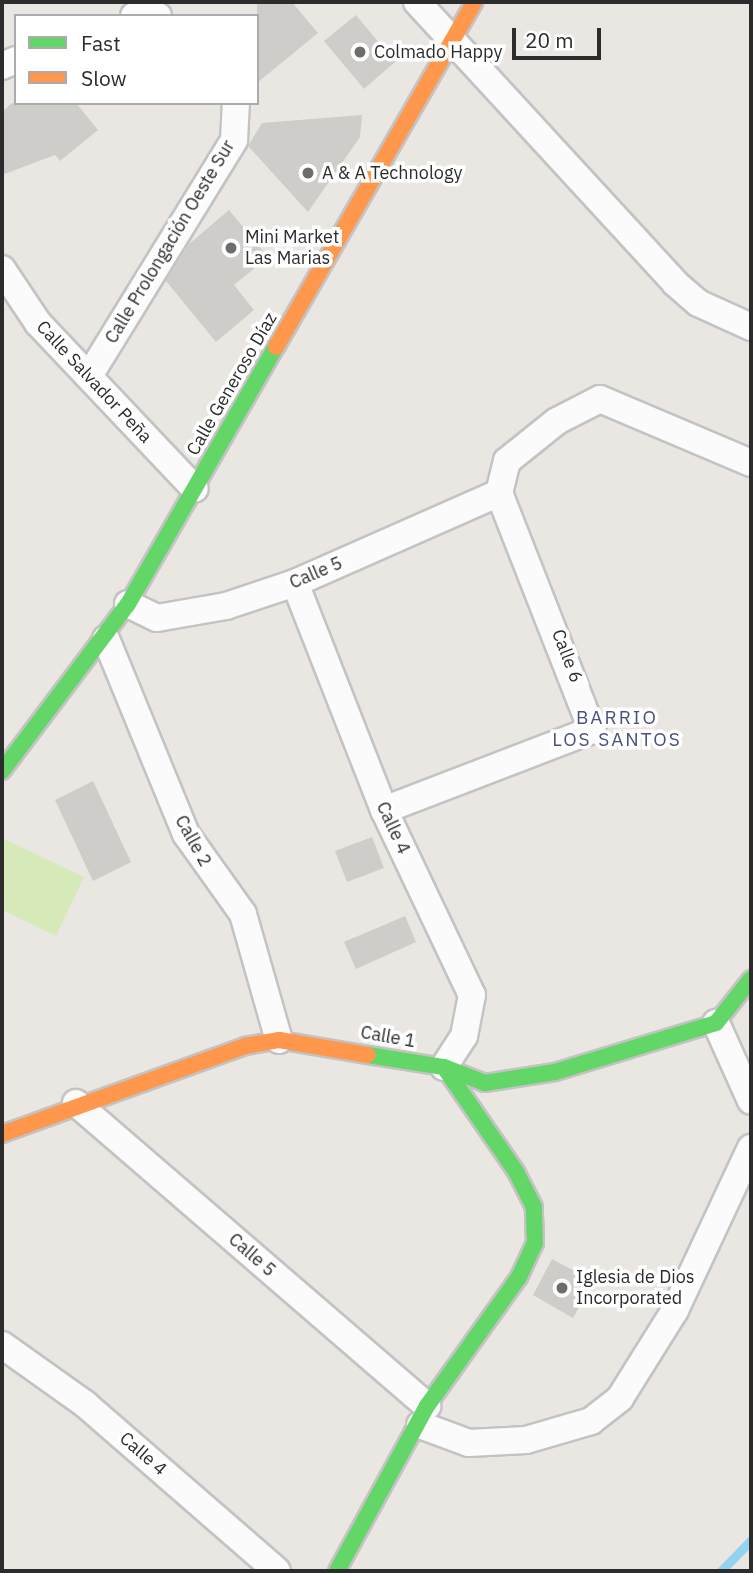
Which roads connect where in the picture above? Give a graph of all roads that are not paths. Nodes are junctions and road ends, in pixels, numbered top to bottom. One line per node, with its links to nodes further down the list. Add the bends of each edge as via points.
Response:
1 (417, 2): 3 (street)
2 (474, 2): 3 (street, Calle Generoso Díaz)
3 (449, 43): 6 (street, via 675,283 710,310); 9 (street, Calle Generoso Díaz)
4 (236, 105): 7 (street, Calle Prolongación Oeste Sur, via 234,140)
5 (2, 269): 7 (street, Calle Salvador Peña, via 38,323)
6 (751, 327)
7 (89, 376): 9 (street, Calle Salvador Peña)
8 (751, 463): 10 (street, via 600,399 557,421 507,461)
9 (195, 489): 12 (street, Calle Generoso Díaz)
10 (499, 493): 11 (street, Calle 5); 15 (street, Calle 6, via 592,730)
11 (295, 583): 12 (street, Calle 5, via 226,606 157,618); 15 (street, Calle 4)
12 (128, 604): 13 (street, Calle Generoso Díaz)
13 (106, 639): 14 (street, Calle Generoso Díaz); 18 (street, Calle 2, via 186,834 243,914)
14 (2, 771)
15 (384, 810): 19 (street, Calle 4, via 472,995 464,1036)
16 (751, 979): 17 (street)
17 (716, 1023): 19 (street, Calle 1, via 555,1072 485,1083); 20 (street)
18 (279, 1040): 19 (street, Calle 1); 21 (street, Calle 1)
19 (444, 1068): 25 (street, via 517,1173 534,1207 535,1243)
20 (751, 1101)
21 (76, 1104): 22 (street, Calle 1); 25 (street, Calle 5)
22 (2, 1134)
23 (751, 1148): 25 (street, via 664,1331 620,1398 591,1421 526,1440 469,1443)
24 (2, 1345): 26 (street, Calle 4, via 85,1404)
25 (423, 1416): 27 (street)
26 (276, 1571)
27 (337, 1571)

